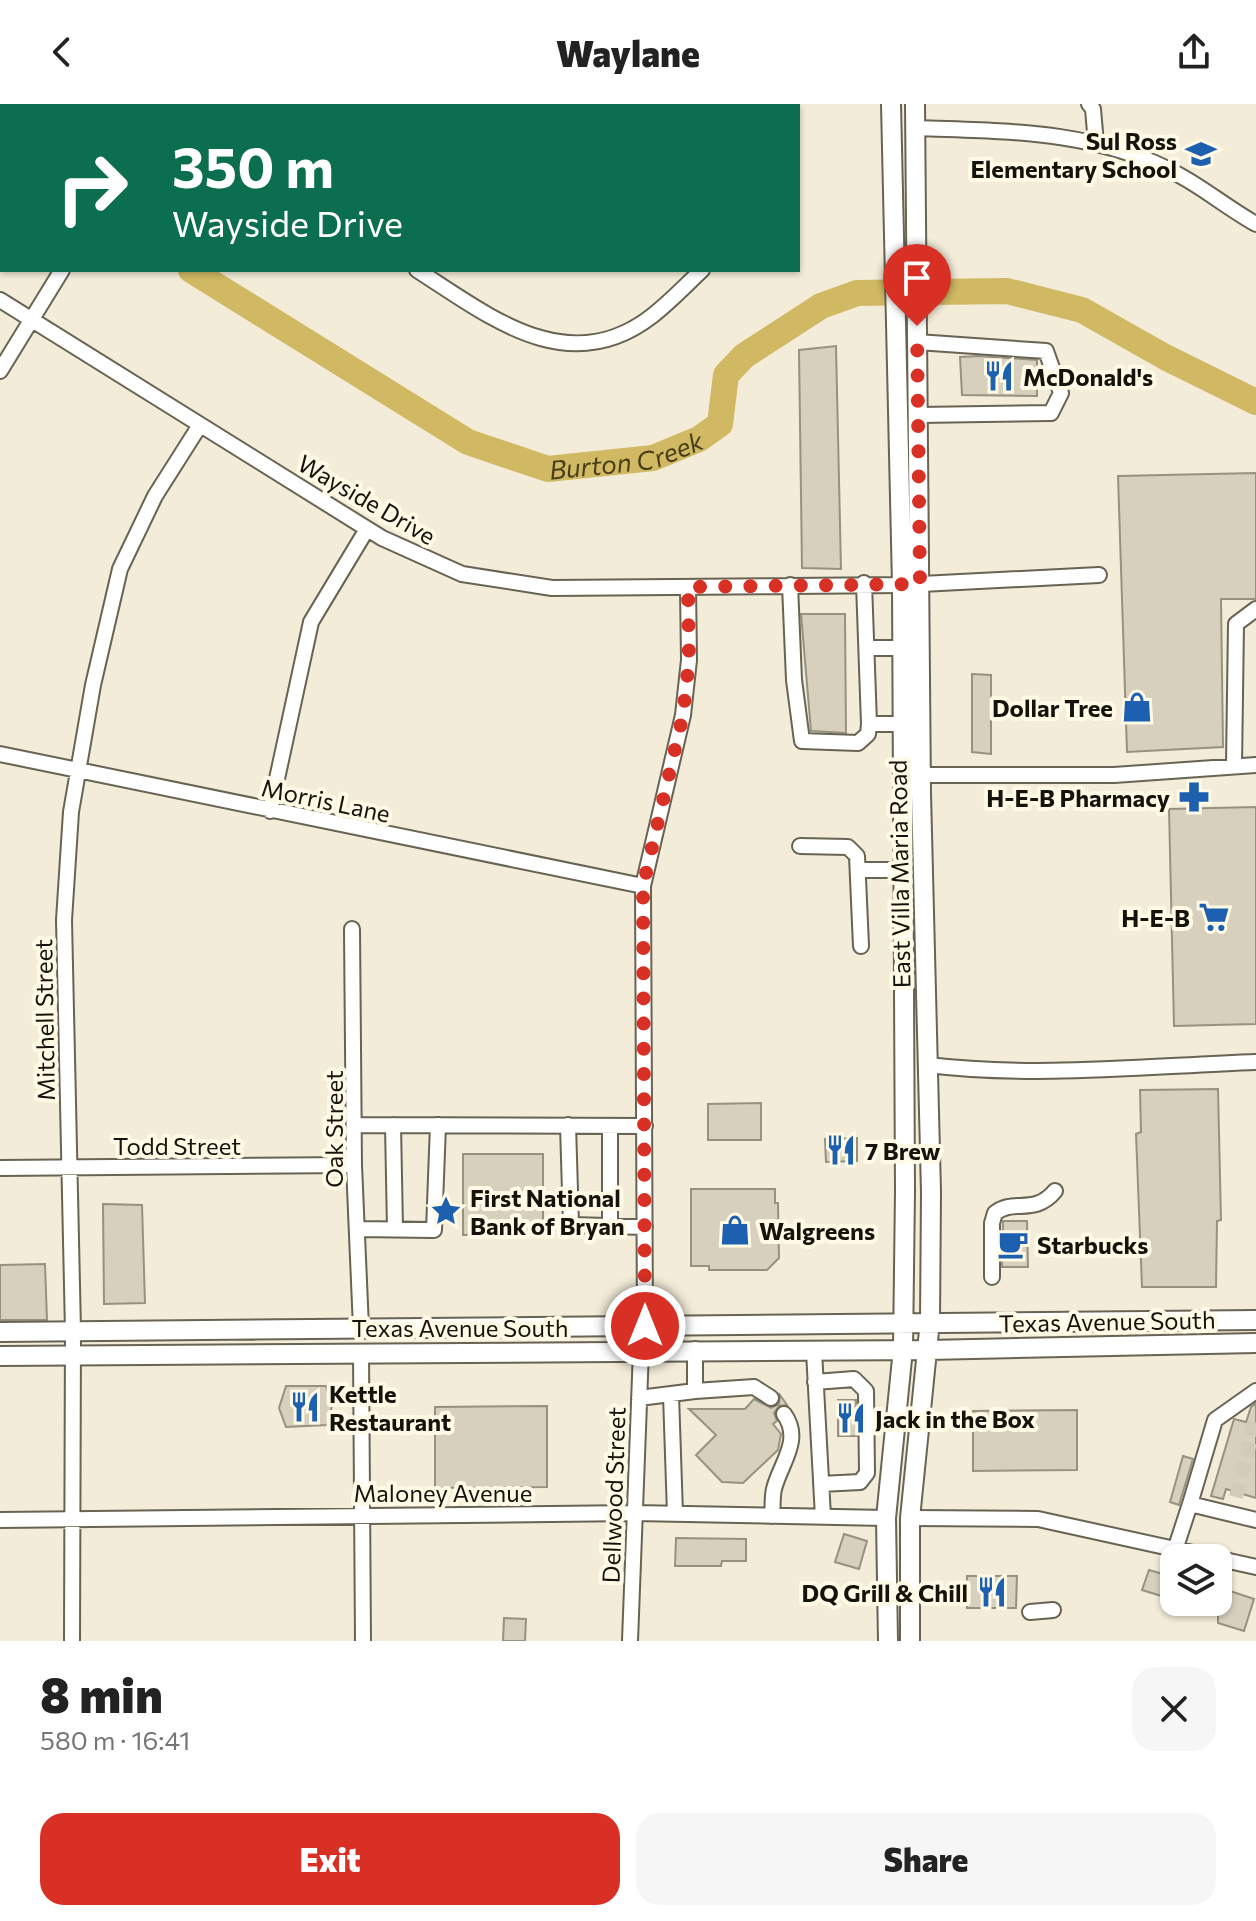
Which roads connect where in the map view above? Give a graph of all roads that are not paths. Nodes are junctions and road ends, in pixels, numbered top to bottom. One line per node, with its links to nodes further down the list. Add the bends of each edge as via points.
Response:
1 (891, 104): 19 (main road, East Villa Maria Road, via 894,310)
2 (915, 104): 4 (main road, East Villa Maria Road)
3 (1089, 104): 5 (street)
4 (915, 128): 5 (street); 12 (main road, East Villa Maria Road)
5 (1096, 144): 6 (street, via 1179,175)
6 (1256, 224)
7 (61, 272): 11 (street)
8 (420, 272): 9 (street, via 506,327 563,343 589,343 623,333 650,317)
9 (700, 272)
10 (0, 300): 11 (street, Wayside Drive)
11 (32, 320): 13 (street); 15 (street, Wayside Drive)
12 (917, 342): 14 (main road, East Villa Maria Road); 14 (street, via 1046,351 1061,393 1051,413)
13 (0, 371)
14 (919, 415): 19 (main road, East Villa Maria Road)
15 (200, 425): 16 (street, Wayside Drive); 30 (street, Mitchell Street, via 155,496 120,569)
16 (367, 529): 21 (street, Wayside Drive, via 462,574 521,586); 32 (street, via 311,622)
17 (1099, 575): 19 (street, Wayside Drive)
18 (864, 583): 19 (street, Wayside Drive); 20 (street, Wayside Drive); 23 (street)
19 (911, 584): 24 (main road, East Villa Maria Road); 31 (main road, East Villa Maria Road)
20 (790, 585): 21 (street, Wayside Drive); 25 (street, via 802,741 858,743 868,734)
21 (688, 587): 36 (street, via 683,715)
22 (1256, 609): 28 (street, via 1236,624)
23 (867, 648): 24 (street); 25 (street)
24 (902, 648): 26 (main road, East Villa Maria Road)
25 (869, 724): 26 (street)
26 (902, 724): 35 (main road, East Villa Maria Road)
27 (0, 754): 30 (street, Morris Lane)
28 (1234, 765): 29 (street); 31 (street, via 1114,775)
29 (1256, 765)
30 (77, 769): 32 (street, Morris Lane); 49 (street, Mitchell Street, via 64,920)
31 (921, 775): 40 (main road, East Villa Maria Road)
32 (270, 811): 36 (street, Morris Lane)
33 (800, 846): 34 (street, via 848,847 857,856)
34 (859, 870): 35 (street); 38 (street)
35 (901, 870): 58 (main road, East Villa Maria Road)
36 (643, 886): 46 (street)
37 (352, 929): 41 (street, Oak Street)
38 (861, 946)
39 (1256, 1062): 40 (street, via 1065,1071)
40 (928, 1065): 57 (main road, East Villa Maria Road)
41 (357, 1125): 42 (street); 47 (street, Oak Street)
42 (393, 1125): 43 (street); 54 (street)
43 (438, 1125): 44 (street); 54 (street, via 434,1230)
44 (568, 1125): 45 (street); 51 (street, via 571,1225)
45 (610, 1126): 46 (street); 51 (street)
46 (645, 1126): 52 (street)
47 (354, 1165): 49 (street, Todd Street); 53 (street, Oak Street)
48 (0, 1168): 49 (street, Todd Street)
49 (68, 1168): 61 (street, Mitchell Street)
50 (1055, 1191): 55 (street, via 1040,1205 995,1213)
51 (610, 1226): 52 (street)
52 (645, 1227): 59 (street)
53 (357, 1229): 54 (street); 60 (street, Oak Street)
54 (395, 1229)
55 (992, 1277)
56 (1256, 1320): 57 (main road, Texas Avenue South)
57 (930, 1321): 58 (main road, Texas Avenue South); 67 (main road, East Villa Maria Road)
58 (904, 1322): 59 (main road, Texas Avenue South); 65 (main road, East Villa Maria Road)
59 (645, 1326): 60 (main road, Texas Avenue South)
60 (361, 1328): 61 (main road, Texas Avenue South)
61 (73, 1331): 62 (main road, Texas Avenue South); 70 (street, Mitchell Street)
62 (0, 1332)
63 (1256, 1343): 67 (main road, Texas Avenue South)
64 (695, 1349): 66 (main road, Texas Avenue South); 68 (main road, Texas Avenue South); 73 (street)
65 (903, 1349): 67 (main road, Texas Avenue South); 68 (main road, Texas Avenue South); 88 (main road, East Villa Maria Road)
66 (641, 1350): 69 (main road, Texas Avenue South); 76 (street, Dellwood Street)
67 (928, 1350): 89 (main road, East Villa Maria Road)
68 (814, 1351): 72 (street)
69 (361, 1352): 70 (main road, Texas Avenue South); 83 (street)
70 (72, 1355): 71 (main road, Texas Avenue South); 90 (street, Mitchell Street)
71 (0, 1356)
72 (815, 1382): 79 (street); 79 (street, via 854,1379 866,1391 867,1473 860,1482)
73 (695, 1391): 75 (street); 77 (street, via 754,1387)
74 (1256, 1394): 81 (street, via 1215,1420)
75 (671, 1395): 76 (street); 84 (street)
76 (639, 1398): 82 (street, Dellwood Street)
77 (771, 1398)
78 (784, 1414): 86 (street, via 791,1432 789,1456 774,1487)
79 (821, 1484): 87 (street)
80 (1236, 1497): 85 (street)
81 (1190, 1504): 85 (street); 94 (street)
82 (635, 1513): 83 (street, Maloney Avenue); 84 (street, Maloney Avenue); 101 (street, Dellwood Street)
83 (363, 1514): 90 (street, Maloney Avenue); 100 (street)
84 (675, 1514): 86 (street, Maloney Avenue)
85 (1231, 1514): 92 (street)
86 (772, 1516): 87 (street, Maloney Avenue)
87 (823, 1517): 88 (street, Maloney Avenue)
88 (886, 1518): 102 (main road, East Villa Maria Road)
89 (910, 1518): 93 (street, via 1038,1519); 103 (main road, East Villa Maria Road)
90 (71, 1519): 91 (street, Maloney Avenue); 99 (street, Mitchell Street)
91 (0, 1520)
92 (1256, 1520)
93 (1161, 1544)
94 (1177, 1544)
95 (1232, 1561): 96 (street)
96 (1256, 1567)
97 (1053, 1610): 98 (street)
98 (1030, 1612)
99 (72, 1641)
100 (363, 1641)
101 (630, 1641)
102 (888, 1641)
103 (910, 1641)

